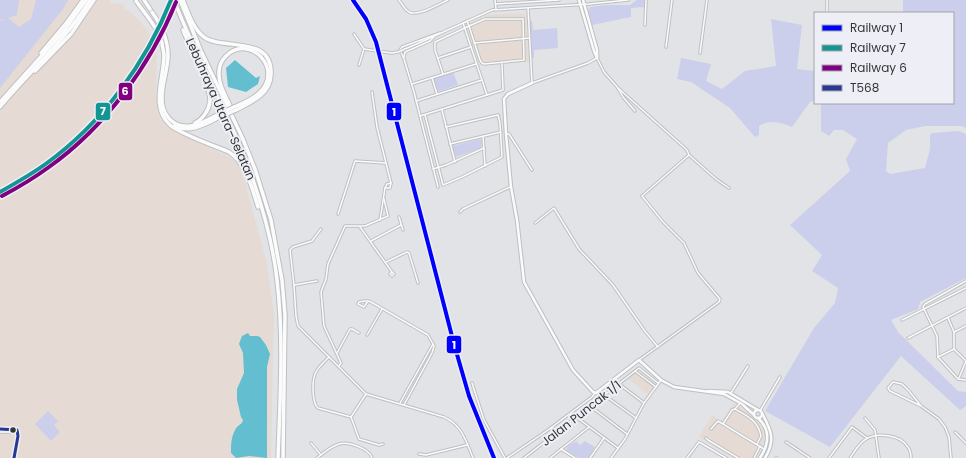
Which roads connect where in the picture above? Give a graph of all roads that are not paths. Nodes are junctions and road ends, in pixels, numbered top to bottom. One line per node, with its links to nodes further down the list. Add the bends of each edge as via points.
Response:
1 (83, 0): 46 (highway)
2 (86, 0): 27 (highway)
3 (90, 0): 27 (highway)
4 (94, 0): 52 (highway, via 71,34)
5 (144, 0): 71 (highway, via 160,24 166,40 168,54 162,96 164,110 171,120 178,125)
6 (174, 0): 30 (highway, Lebuhraya Utara–Selatan)
7 (180, 0): 76 (highway, Lebuhraya Utara–Selatan, via 201,52)
8 (183, 0): 64 (highway, via 203,37 212,41 255,48 268,60 271,75 266,89 259,97)
9 (399, 0): 10 (street, via 407,11 414,14)
10 (448, 0)
11 (495, 0): 21 (street)
12 (559, 0): 21 (street)
13 (579, 0): 22 (street)
14 (583, 0): 23 (street)
15 (628, 0): 23 (street)
16 (646, 0): 31 (street)
17 (672, 0): 41 (street)
18 (707, 0): 43 (street)
19 (827, 0): 26 (street)
20 (136, 1): 70 (highway, via 161,40 164,54 159,93 161,112)
21 (496, 4): 25 (street)
22 (580, 4): 23 (street); 24 (street); 45 (street)
23 (583, 4): 45 (street, via 597,50)
24 (528, 8): 25 (street); 37 (street)
25 (496, 10): 28 (street)
26 (827, 12)
27 (76, 19): 46 (highway); 52 (highway)
28 (467, 21): 29 (street); 32 (street)
29 (462, 23): 33 (street); 34 (street)
30 (183, 25): 71 (highway, via 210,102 203,117); 97 (highway, Lebuhraya Utara–Selatan, via 240,145)
31 (645, 25)
32 (469, 26): 33 (street); 38 (street, via 488,19 522,18); 39 (street)
33 (465, 27): 40 (street); 44 (street, via 435,42)
34 (442, 32): 36 (street); 47 (street, via 401,48)
35 (354, 34): 42 (street)
36 (435, 36): 42 (street, bridge, via 398,52); 47 (street, via 430,41 405,52)
37 (530, 38): 38 (street); 55 (street)
38 (524, 39): 39 (street); 39 (street, via 524,60 482,63)
39 (474, 43)
40 (471, 47): 44 (street); 48 (street)
41 (666, 47)
42 (364, 50): 50 (street)
43 (700, 53)
44 (438, 58): 51 (street)
45 (597, 58): 55 (street); 57 (street, via 604,72)
46 (38, 59): 62 (highway)
47 (404, 59): 56 (street)
48 (477, 64): 51 (street); 54 (street)
49 (502, 64): 60 (street, via 503,90)
50 (359, 65)
51 (443, 74): 53 (street)
52 (26, 77): 63 (highway)
53 (432, 78): 56 (street); 59 (street)
54 (482, 80): 59 (street); 60 (street)
55 (532, 83): 74 (street, via 505,95)
56 (412, 84): 61 (street)
57 (618, 88): 66 (street); 79 (street)
58 (372, 92): 81 (street, via 377,128)
59 (437, 94): 61 (street)
60 (487, 95): 65 (street)
61 (416, 101): 69 (street)
62 (0, 102)
63 (0, 107)
64 (235, 108): 67 (highway, bridge); 76 (highway, via 259,93 267,80 266,63 250,50 240,49 229,54 221,63 218,73 221,86 242,132)
65 (442, 110): 68 (street); 72 (street)
66 (635, 111)
67 (222, 114): 70 (highway, via 198,127 187,129); 71 (highway)
68 (425, 115): 69 (street); 83 (street)
69 (420, 116): 84 (street)
70 (166, 121): 97 (highway, via 180,131 235,156 242,166)
71 (186, 126)
72 (446, 127): 73 (street, via 498,115); 77 (street)
73 (501, 132): 75 (street); 82 (street, via 502,156)
74 (506, 134): 85 (street, via 509,134); 88 (street)
75 (483, 136): 77 (street); 78 (street)
76 (242, 138): 191 (highway, Lebuhraya Utara–Selatan, via 271,220 282,280 285,315)
77 (450, 144): 80 (street)
78 (484, 148): 80 (street); 82 (street)
79 (689, 154): 90 (street); 123 (street, via 642,196 684,243 698,273 720,299)
80 (455, 162): 83 (street)
81 (386, 163): 86 (street); 93 (street, via 355,161)
82 (486, 166): 83 (street, via 445,185 442,183)
83 (438, 168): 84 (street)
84 (433, 169): 87 (street)
85 (532, 170)
86 (391, 183): 89 (street); 89 (street, via 390,188)
87 (438, 187)
88 (511, 187): 92 (street); 144 (street, via 526,288 573,370)
89 (385, 188): 91 (street)
90 (729, 188)
91 (384, 199): 95 (street); 95 (street, via 389,216)
92 (460, 212)
93 (338, 214)
94 (399, 217): 98 (street)
95 (380, 220): 99 (street)
96 (535, 222): 123 (street, via 554,208 579,248 613,286)
97 (266, 224): 190 (highway, Lebuhraya Utara–Selatan, via 275,265 280,312)
98 (401, 225): 101 (street); 102 (street)
99 (360, 227): 102 (street); 126 (street, via 344,228 328,264 321,292 324,326)
100 (321, 229): 108 (street, via 312,241 290,250)
101 (403, 230)
102 (371, 241): 103 (street)
103 (386, 262): 104 (street); 107 (street, via 409,253)
104 (392, 272)
105 (317, 281): 108 (street)
106 (966, 281): 113 (street, via 925,304)
107 (418, 283)
108 (294, 285): 128 (street, via 298,326)
109 (966, 288): 113 (street)
110 (368, 301): 112 (street)
111 (966, 308): 114 (street)
112 (382, 309): 120 (street); 122 (street, via 428,335)
113 (924, 310): 115 (street); 116 (street)
114 (948, 317): 116 (street); 118 (street)
115 (902, 320)
116 (932, 325): 121 (street); 129 (street, via 937,336)
117 (966, 326): 118 (street)
118 (954, 332): 124 (street)
119 (359, 333): 126 (street, via 350,329)
120 (367, 335)
121 (908, 338)
122 (433, 344): 125 (street); 127 (street)
123 (658, 347): 130 (street)
124 (954, 350): 129 (street); 131 (street)
125 (429, 351): 127 (street); 151 (street)
126 (337, 353): 132 (street, via 341,363)
127 (432, 353): 152 (street)
128 (329, 357): 132 (street); 158 (street, via 314,375 315,406)
129 (938, 357): 136 (street)
130 (640, 360): 137 (street); 144 (street)
131 (966, 361): 136 (street)
132 (339, 366): 146 (street)
133 (748, 366): 145 (street)
134 (635, 371): 140 (street, Jalan Puncak 1/1, via 639,368); 141 (street, Jalan Puncak 1/1); 142 (street)
135 (780, 376): 156 (street)
136 (958, 379): 138 (street)
137 (661, 380): 140 (street); 143 (street, via 680,389)
138 (966, 380)
139 (472, 383): 195 (street, via 484,420)
140 (658, 383): 142 (street)
141 (619, 384): 147 (street, Jalan Puncak 1/1); 149 (street)
142 (656, 387): 149 (street)
143 (705, 391): 145 (street); 150 (street, via 724,394)
144 (596, 393): 148 (street); 195 (street)
145 (731, 393): 150 (street, via 731,396); 156 (street)
146 (366, 394): 151 (street); 158 (street)
147 (604, 395): 148 (street, Jalan Puncak 1/1); 160 (street)
148 (600, 398): 153 (street, Jalan Puncak 1/1)
149 (644, 403): 160 (street)
150 (740, 403): 155 (street); 157 (street)
151 (399, 404): 152 (street)
152 (404, 405): 181 (street, via 452,421 464,435)
153 (590, 406): 159 (street, Jalan Puncak 1/1); 170 (street)
154 (921, 406): 154 (street, via 890,391 888,386 893,382 900,383); 212 (street, via 939,419 945,427 949,437)
155 (735, 409): 163 (street); 179 (street, via 752,419 758,426 761,436)
156 (760, 411): 157 (street, via 755,411); 161 (street); 206 (street, via 769,425 772,438)
157 (754, 414): 161 (street)
158 (351, 417): 178 (street, via 359,439)
159 (576, 417): 164 (street); 196 (street, Jalan Puncak 1/1)
160 (636, 418): 170 (street)
161 (758, 418): 180 (street, via 765,427)
162 (865, 418): 171 (street, via 874,428)
163 (723, 424): 166 (street, via 718,421); 179 (street)
164 (590, 427): 172 (street); 184 (street)
165 (0, 428): 168 (street, via 14,429)
166 (711, 429)
167 (0, 432): 168 (street)
168 (18, 432): 189 (street)
169 (955, 432): 177 (street)
170 (627, 434): 183 (street)
171 (876, 436): 174 (street); 210 (street); 211 (street, via 889,436 903,442 908,446)
172 (604, 438): 183 (street); 199 (street)
173 (706, 438): 203 (street)
174 (867, 438): 208 (street, via 852,427); 209 (street)
175 (786, 442): 207 (street)
176 (311, 443): 187 (street)
177 (966, 443)
178 (383, 444)
179 (757, 444): 182 (street)
180 (767, 444): 182 (street); 185 (street)
181 (468, 445): 186 (street, via 426,455); 194 (street)
182 (760, 446): 185 (street); 204 (street)
183 (618, 448): 200 (street)
184 (561, 449): 197 (street); 198 (street)
185 (765, 450): 205 (street)
186 (419, 454)
187 (321, 455): 192 (street); 193 (street, via 338,444 344,444 368,451)
188 (688, 457): 201 (street); 202 (street, via 699,442)
189 (14, 458)
190 (278, 458)
191 (283, 458)
192 (318, 458)
193 (372, 458)
194 (473, 458)
195 (506, 458)
196 (524, 458)
197 (550, 458)
198 (575, 458)
199 (590, 458)
200 (611, 458)
201 (691, 458)
202 (726, 458)
203 (738, 458)
204 (754, 458)
205 (760, 458)
206 (765, 458)
207 (810, 458)
208 (829, 458)
209 (850, 458)
210 (879, 458)
211 (911, 458)
212 (951, 458)

